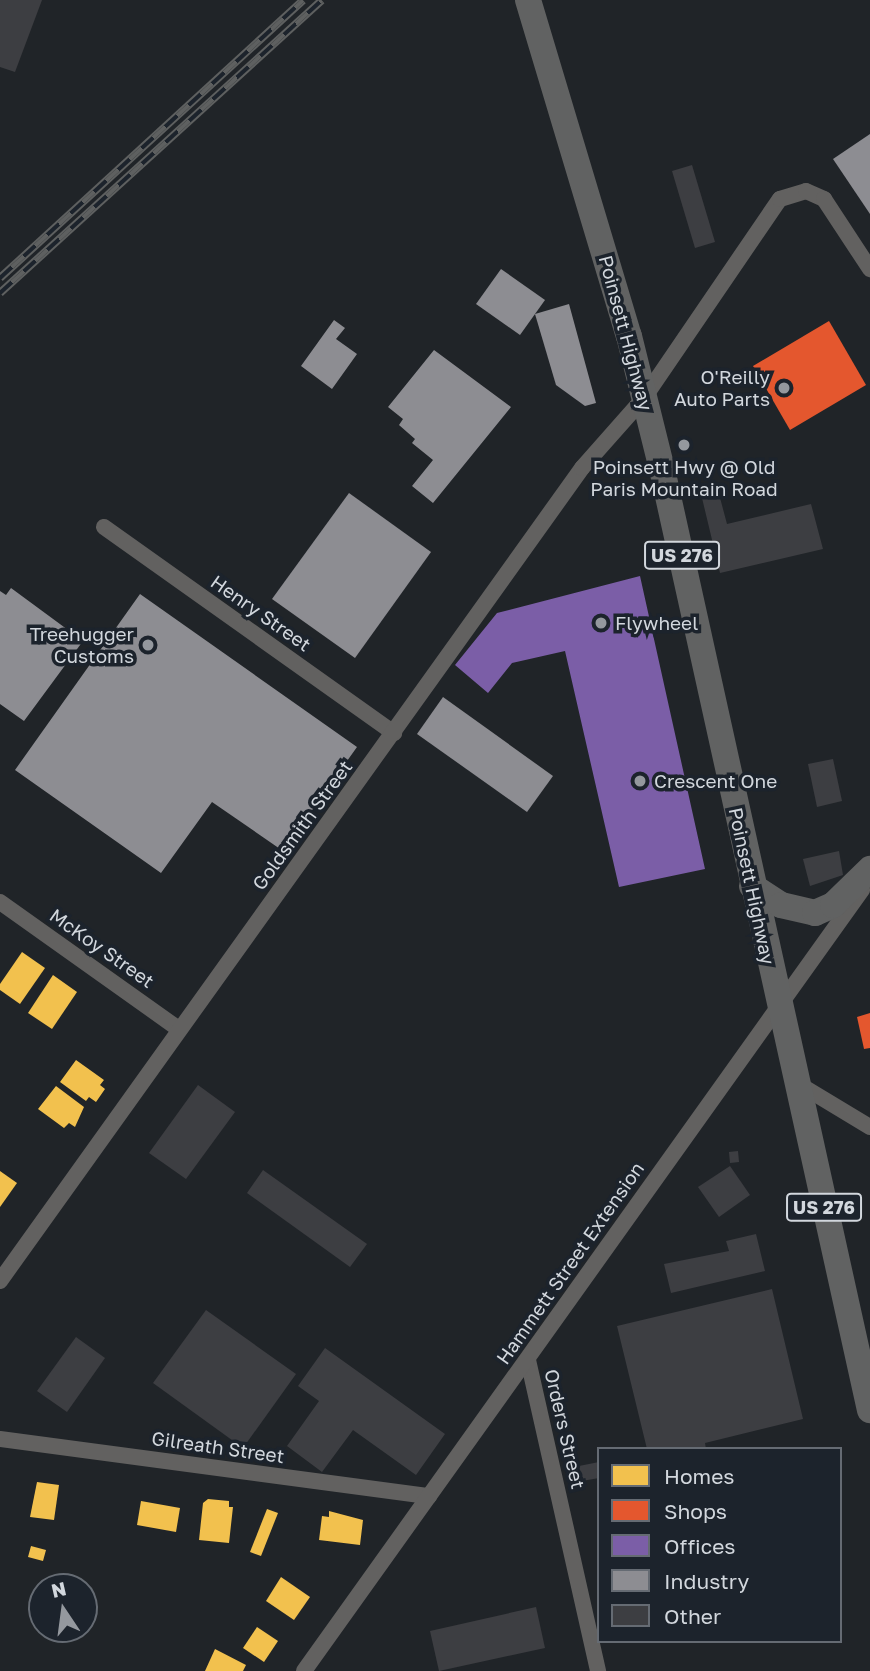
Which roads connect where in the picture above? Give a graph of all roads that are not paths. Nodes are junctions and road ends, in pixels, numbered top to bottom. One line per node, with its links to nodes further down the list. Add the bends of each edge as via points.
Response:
1 (532, 11): 3 (highway, Poinsett Highway / US 276)
2 (870, 269): 3 (street, Goldsmith Street, via 824,199 806,191 787,194)
3 (644, 398): 5 (street, Goldsmith Street, via 582,468); 8 (highway, Poinsett Highway / US 276)
4 (104, 527): 5 (street, Henry Street)
5 (394, 733): 11 (street, Goldsmith Street)
6 (870, 869): 8 (highway, via 833,905 815,914 781,905)
7 (870, 879): 10 (street, Hammett Street Extension)
8 (752, 886): 10 (highway, Poinsett Highway / US 276)
9 (0, 901): 11 (street, McKoy Street)
10 (778, 1005): 12 (highway, Poinsett Highway / US 276); 15 (street, Hammett Street Extension)
11 (179, 1029): 14 (street, Goldsmith Street)
12 (795, 1082): 13 (street); 16 (highway, Poinsett Highway / US 276)
13 (870, 1127)
14 (0, 1281)
15 (528, 1360): 18 (street, Hammett Street Extension); 20 (street, Orders Street)
16 (870, 1410)
17 (0, 1439): 18 (street, Gilreath Street)
18 (429, 1496): 19 (street, Hammett Street Extension)
19 (304, 1671)
20 (598, 1671)

